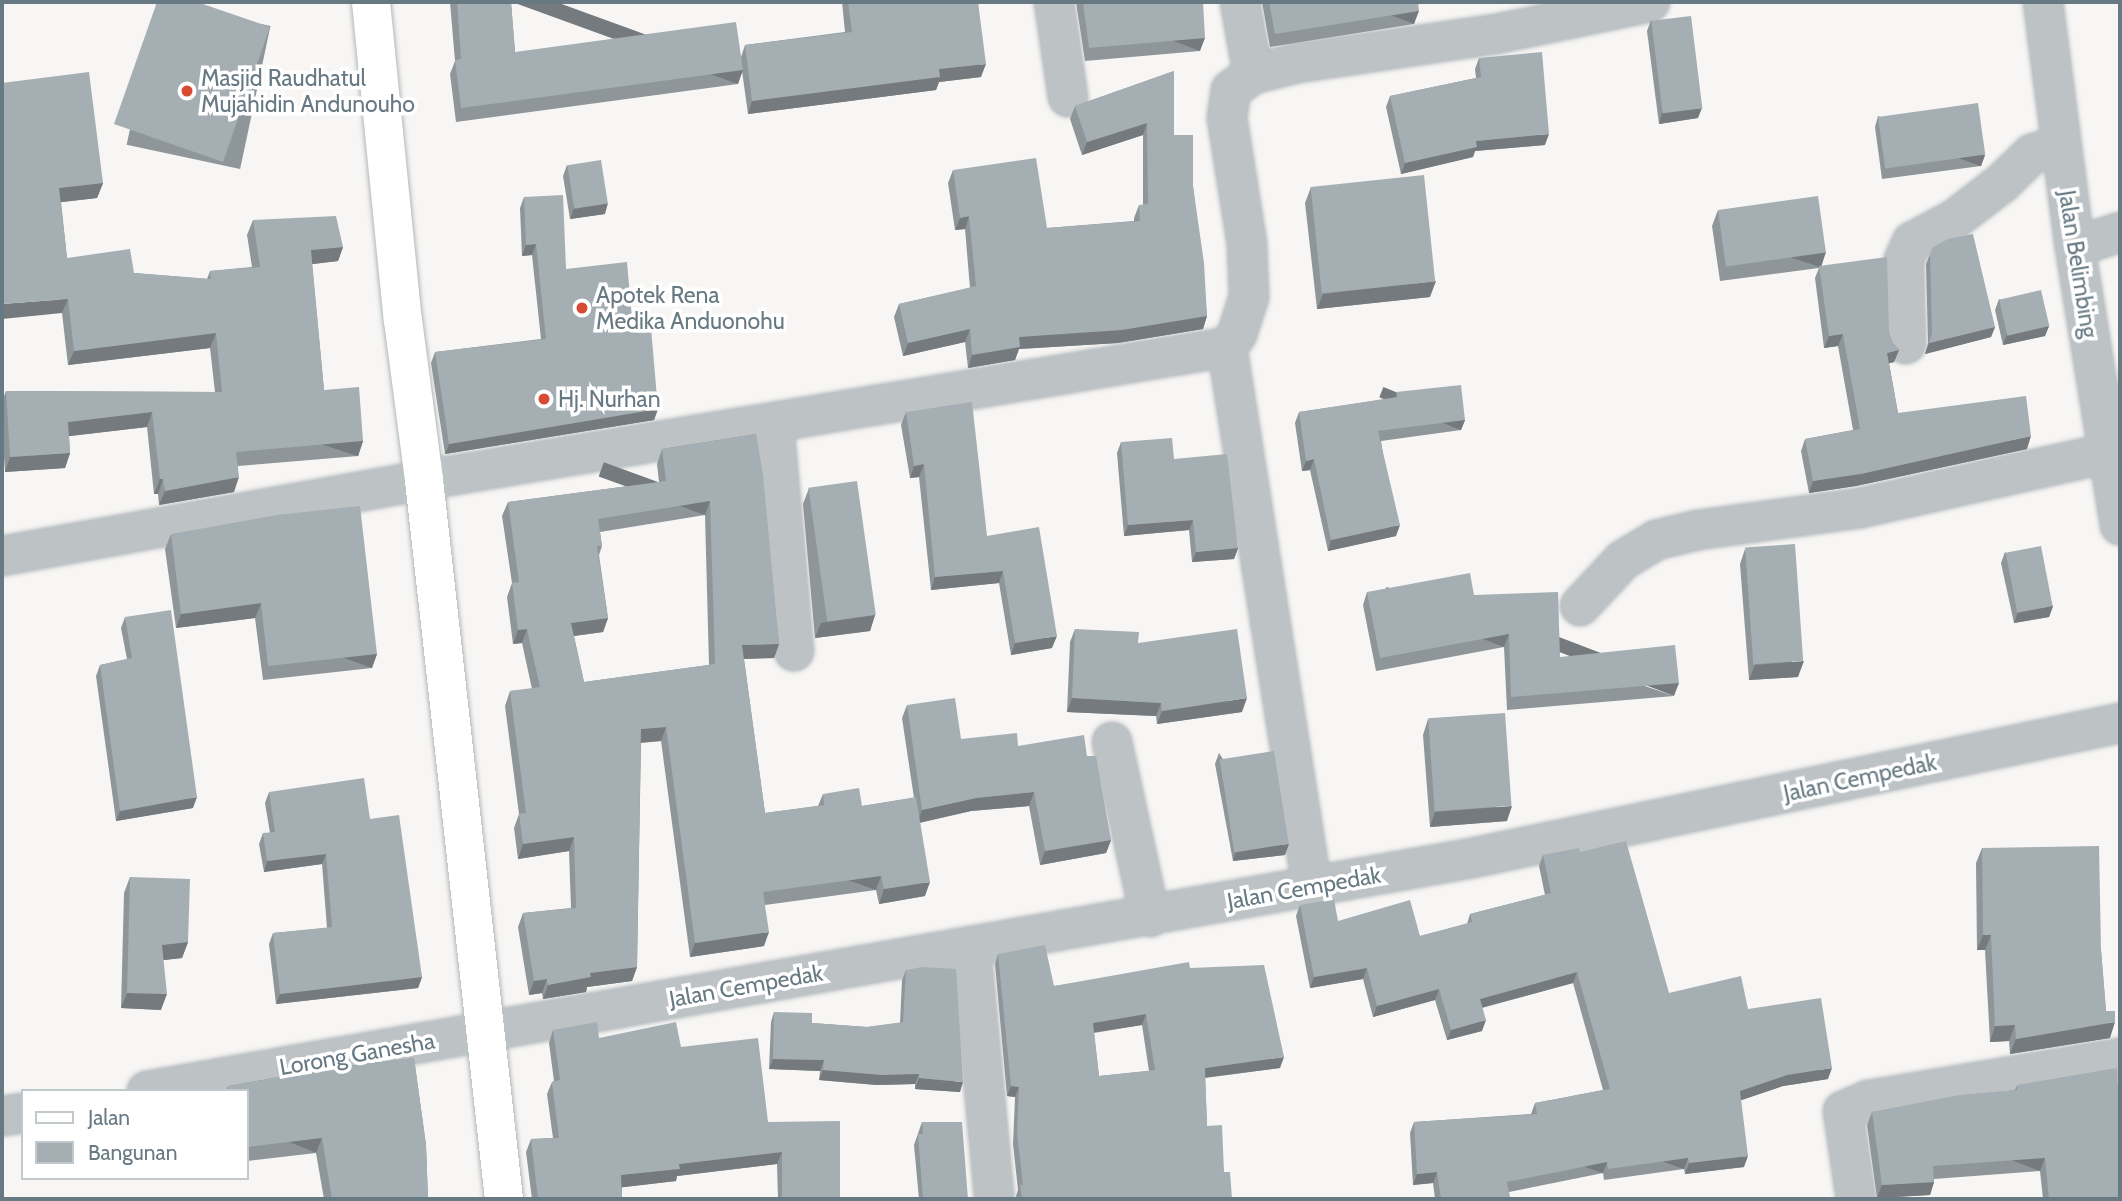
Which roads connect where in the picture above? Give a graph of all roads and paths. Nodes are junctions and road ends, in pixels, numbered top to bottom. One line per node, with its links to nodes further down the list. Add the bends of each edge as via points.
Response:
1 (371, 2): 15 (street)
2 (1054, 2): 7 (street)
3 (1240, 2): 6 (street)
4 (1650, 2): 6 (street, via 1496,34 1297,63)
5 (2043, 2): 8 (street, Jalan Belimbing)
6 (1253, 75): 12 (street, via 1231,90 1228,101 1247,244 1249,296 1237,334)
7 (1068, 97)
8 (2061, 145): 10 (street, Jalan Belimbing); 11 (street, via 2032,154 1955,219 1912,242 1905,260)
9 (2120, 232): 10 (street)
10 (2075, 247): 14 (street, Jalan Belimbing)
11 (1906, 344)
12 (1227, 347): 13 (street); 22 (street)
13 (774, 423): 15 (street); 19 (street)
14 (2108, 453): 16 (street, Jalan Belimbing); 18 (street, via 1860,508 1656,540 1623,560)
15 (424, 480): 17 (street); 25 (street)
16 (2120, 525)
17 (2, 556)
18 (1580, 606)
19 (794, 651)
20 (2120, 723): 22 (street, Jalan Cempedak, via 1618,830)
21 (1112, 742): 23 (street)
22 (1312, 887): 23 (street, Jalan Cempedak)
23 (1150, 917): 24 (street, Jalan Cempedak)
24 (971, 947): 25 (street, Jalan Cempedak); 30 (street)
25 (484, 1032): 27 (street, Lorong Ganesha); 31 (street)
26 (2120, 1058): 32 (street, via 1869,1100 1843,1111)
27 (158, 1089)
28 (21, 1112): 29 (street)
29 (2, 1116)
30 (994, 1196)
31 (504, 1199)
32 (1856, 1199)

